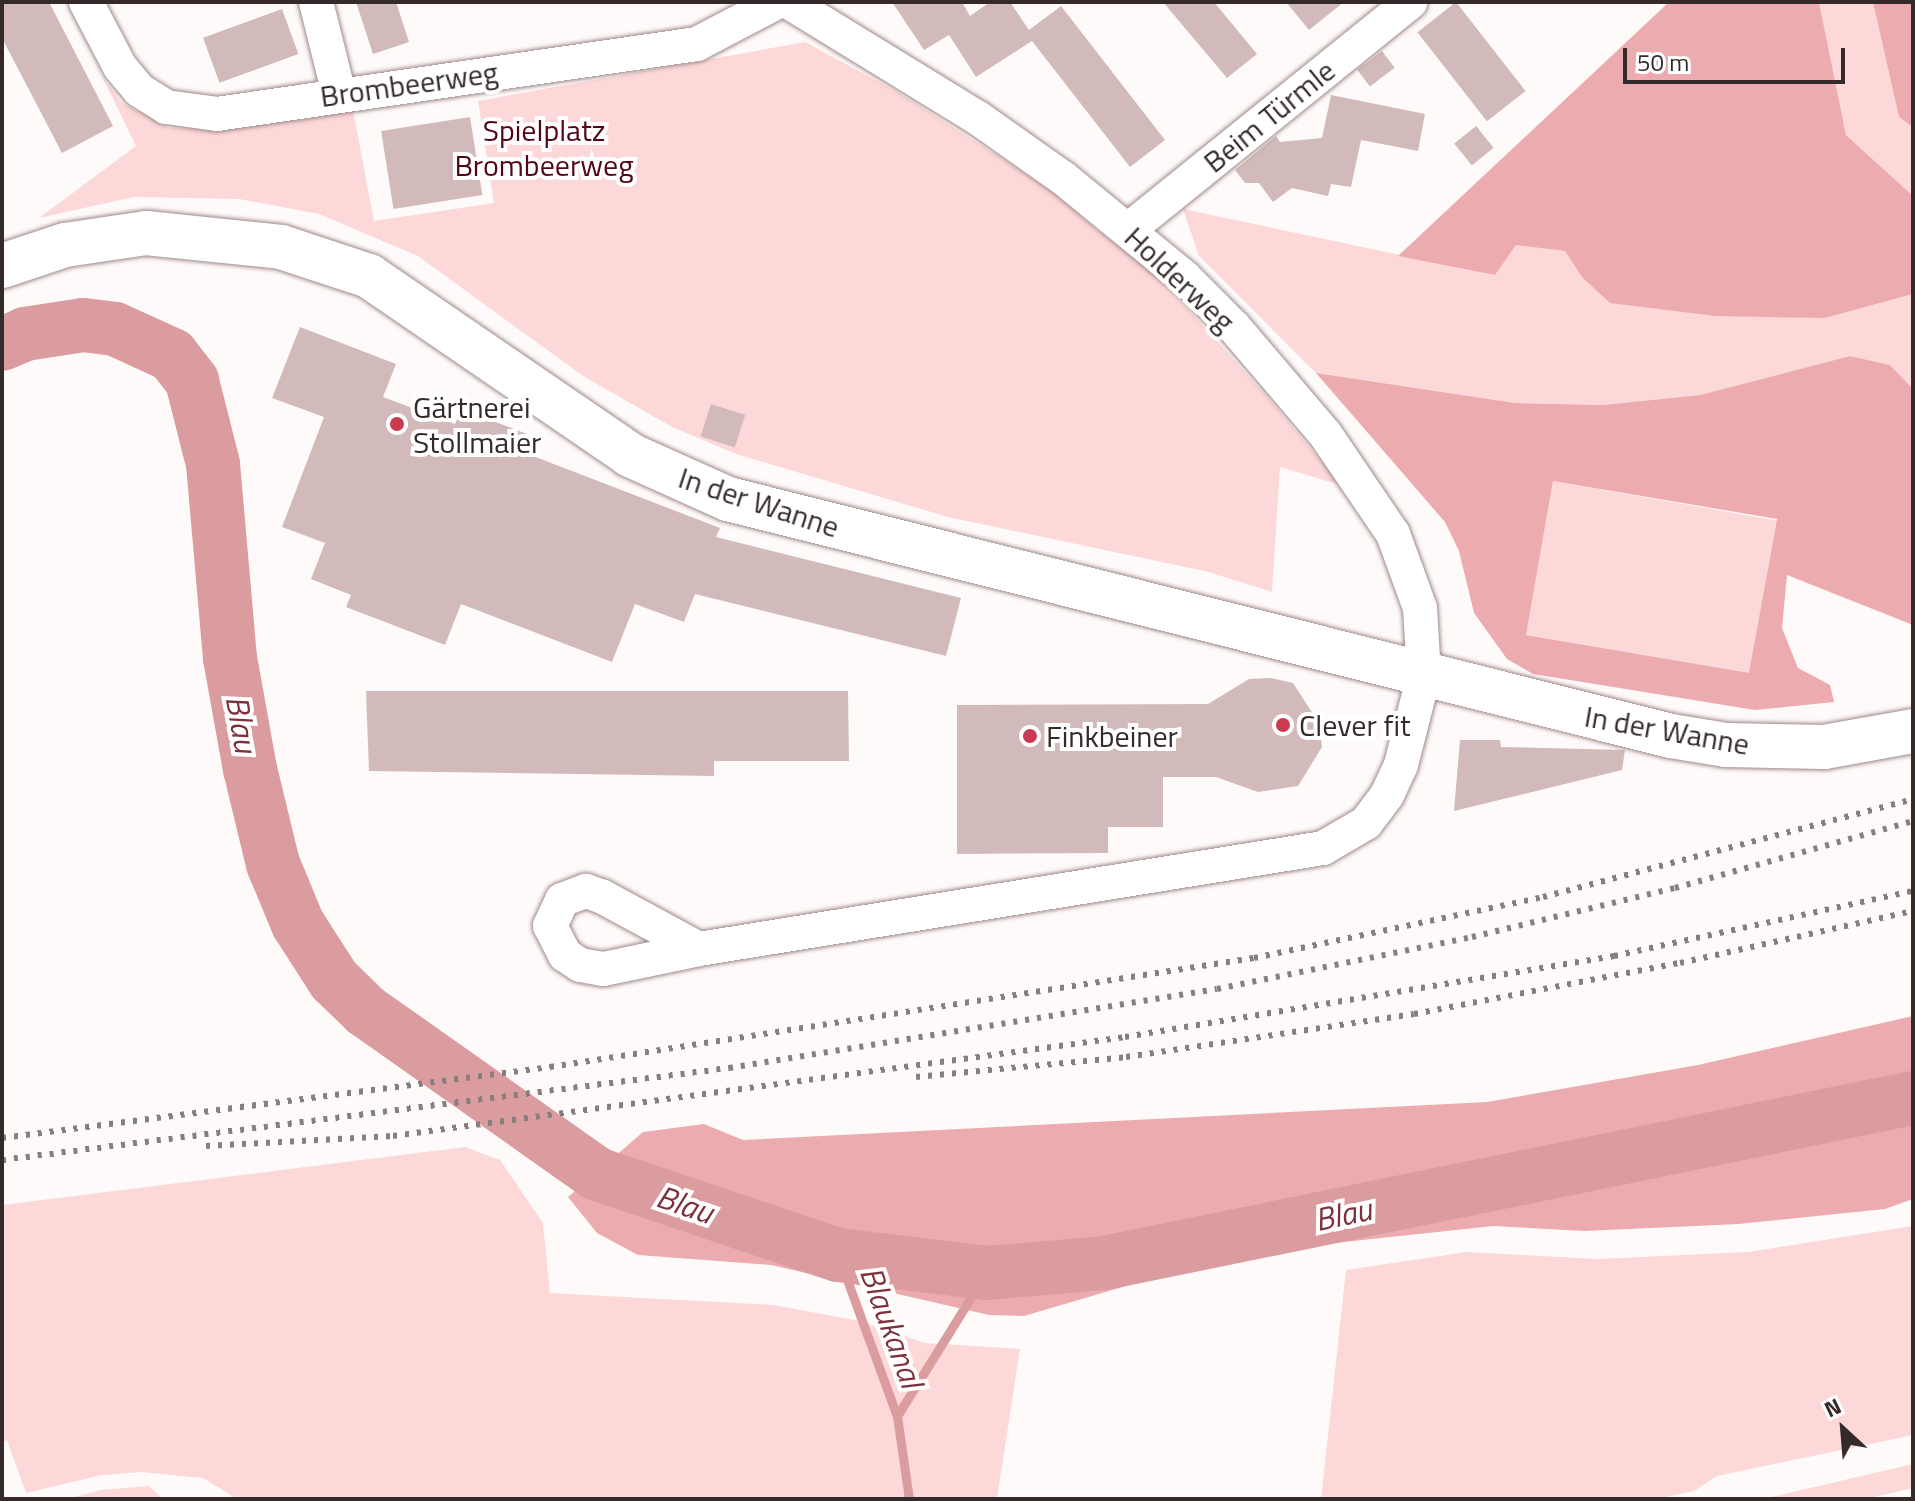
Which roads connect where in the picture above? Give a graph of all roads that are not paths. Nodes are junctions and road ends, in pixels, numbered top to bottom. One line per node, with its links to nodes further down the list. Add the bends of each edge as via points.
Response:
1 (86, 2): 6 (street, Brombeerweg, via 120,67 139,90 166,107 217,114)
2 (316, 2): 6 (street)
3 (777, 2): 6 (street, Brombeerweg, via 697,44)
4 (789, 2): 7 (street, Holderweg, via 978,118)
5 (1411, 2): 7 (street, Beim Türmle)
6 (339, 94)
7 (1128, 230): 9 (street, Holderweg, via 1184,277 1271,369 1382,516 1410,571 1420,608)
8 (2, 266): 9 (street, In der Wanne, via 65,245 146,233 240,240 322,257 369,276 414,304 630,455 728,499)
9 (1424, 675): 10 (street, In der Wanne, via 1593,719 1726,745 1824,747); 11 (street, via 1401,765 1387,795 1366,823 1323,848)
10 (1913, 731)
11 (699, 949)

